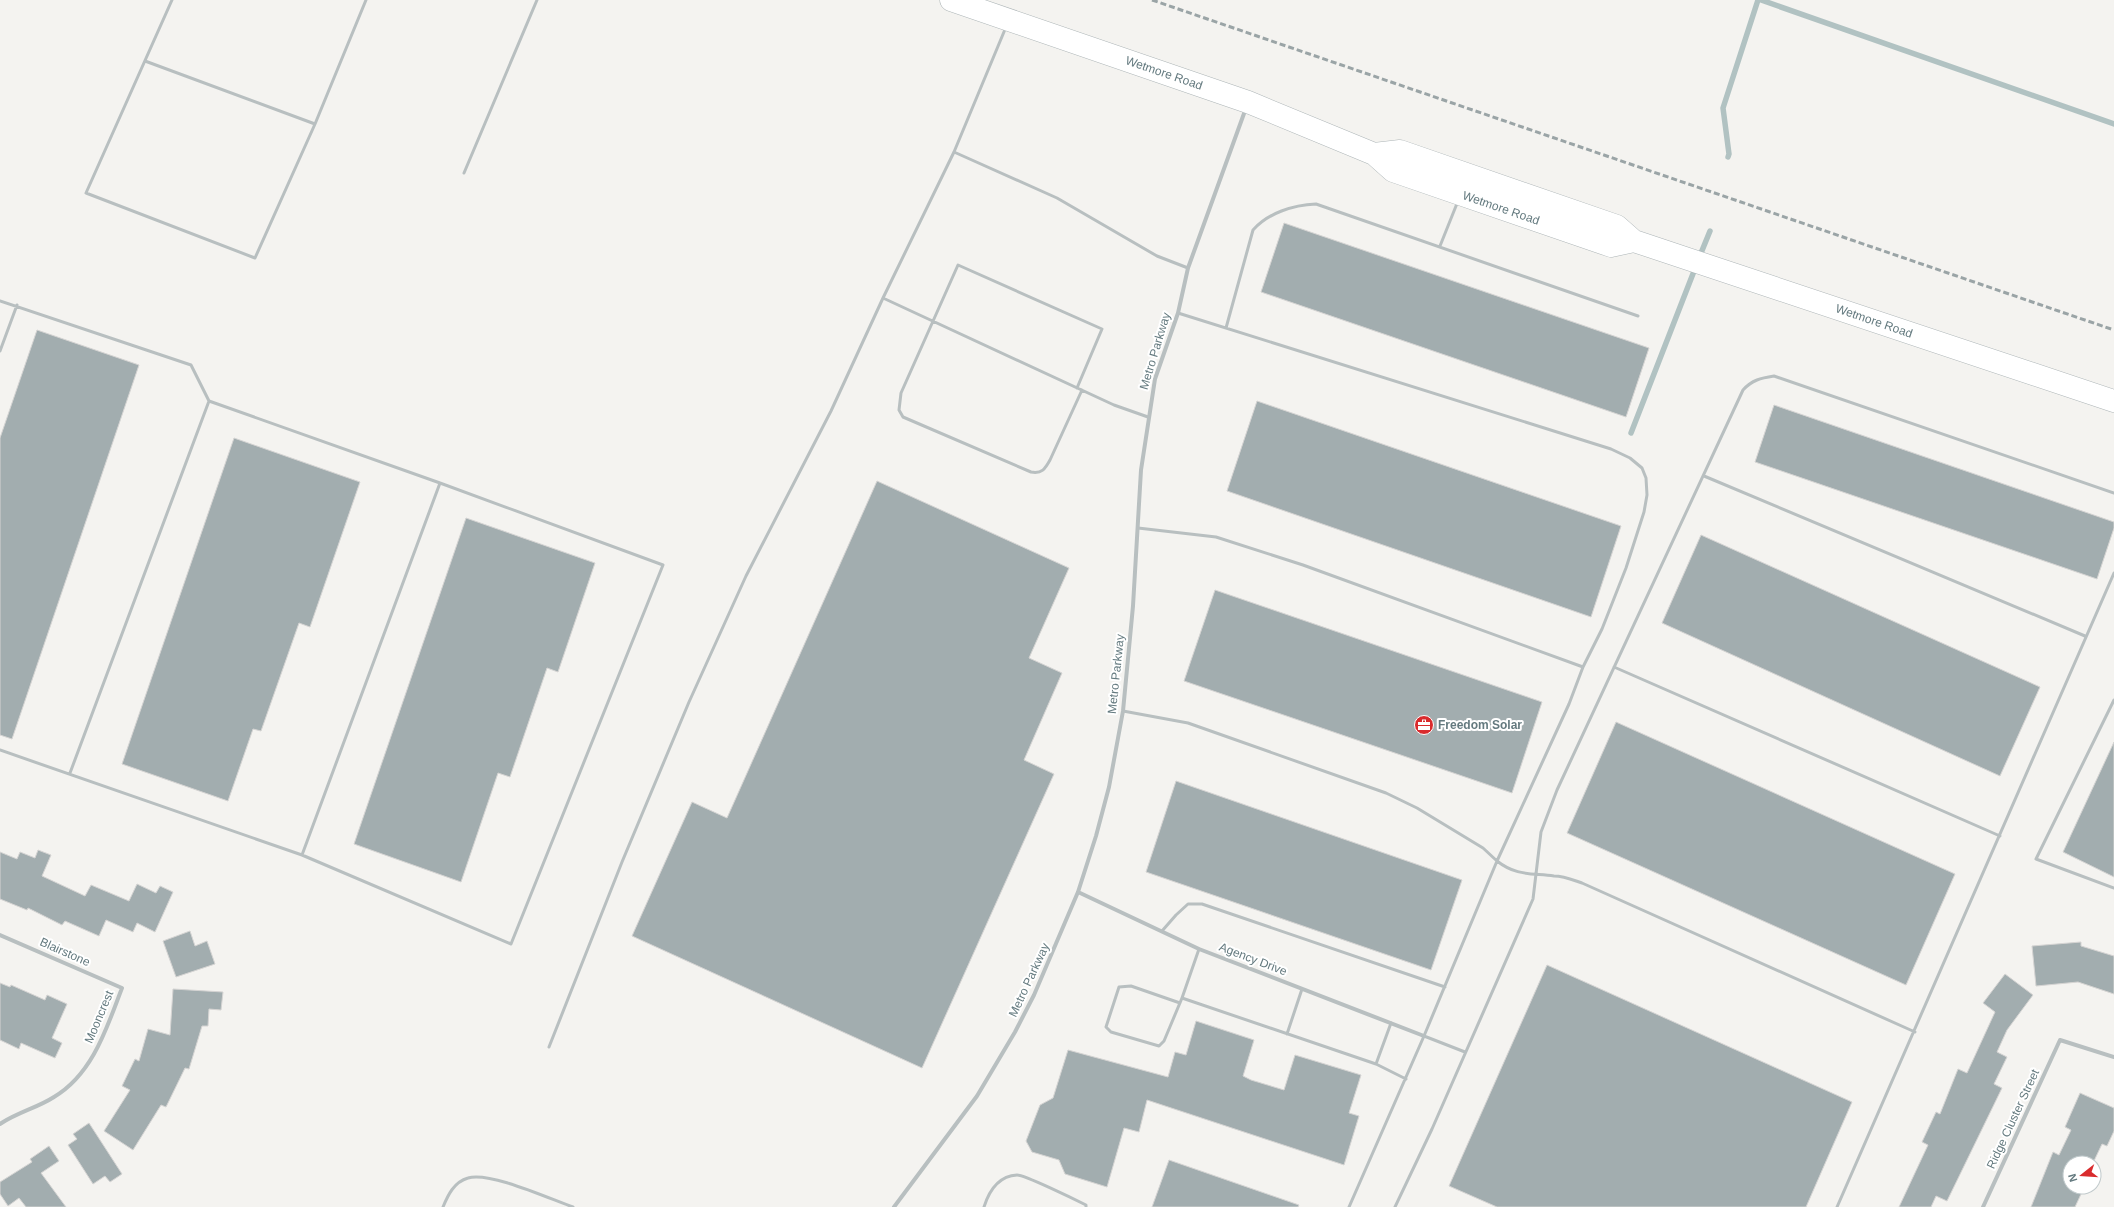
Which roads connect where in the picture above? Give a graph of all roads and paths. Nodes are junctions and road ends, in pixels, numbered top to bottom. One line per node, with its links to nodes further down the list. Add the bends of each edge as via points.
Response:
1 (172, 0): 6 (lane)
2 (366, 0): 8 (lane)
3 (537, 0): 11 (lane)
4 (951, 0): 5 (main road, Wetmore Road)
5 (1009, 20): 7 (main road, Wetmore Road); 9 (lane)
6 (145, 61): 8 (lane); 8 (lane, via 86,193 255,258)
7 (1248, 102): 10 (main road, Wetmore Road); 15 (street, Metro Parkway)
8 (315, 124)
9 (954, 152): 15 (lane, via 1057,198 1157,256); 16 (lane)
10 (1374, 154): 12 (main road, Wetmore Road, via 1393,171); 13 (main road, Wetmore Road, via 1400,151 1617,226)
11 (464, 173)
12 (1461, 194): 13 (main road, Wetmore Road, via 1611,246); 14 (lane)
13 (1634, 241): 27 (main road, Wetmore Road)
14 (1440, 246): 20 (lane); 22 (lane, via 1316,204 1305,204 1284,210 1265,219 1253,230)
15 (1188, 268): 19 (street, Metro Parkway)
16 (883, 298): 21 (lane); 59 (lane, via 831,411 746,576 692,695)
17 (0, 300): 18 (lane)
18 (17, 305): 23 (lane); 26 (lane, via 191,365)
19 (1178, 313): 22 (lane); 28 (street, Metro Parkway, via 1155,379)
20 (1638, 316)
21 (933, 321): 24 (lane); 24 (lane, via 958,264 1102,329); 25 (lane, via 901,393 899,410 903,416 1031,472 1039,473 1050,460)
22 (1226, 328): 35 (lane, via 1611,450 1630,458 1642,468 1648,495 1644,512 1602,629)
23 (0, 352)
24 (1077, 388): 25 (lane)
25 (1082, 390): 28 (lane)
26 (209, 401): 30 (lane); 40 (lane)
27 (2114, 401)
28 (1148, 417): 32 (street, Metro Parkway, via 1141,470)
29 (1704, 476): 31 (lane, via 1743,390 1759,378 1774,376); 34 (lane); 36 (lane)
30 (440, 483): 42 (lane); 42 (lane, via 663,565 511,944)
31 (2114, 493)
32 (1138, 528): 35 (lane, via 1216,537 1310,568); 38 (street, Metro Parkway)
33 (2114, 573): 34 (lane)
34 (2085, 636): 41 (lane)
35 (1583, 667): 43 (lane, via 1569,704)
36 (1614, 667): 41 (lane); 44 (lane, via 1557,790 1541,832)
37 (2114, 700): 45 (lane, via 2036,859)
38 (1123, 711): 43 (lane, via 1188,723 1386,793 1417,808 1483,848); 46 (street, Metro Parkway, via 1109,787)
39 (0, 750): 40 (lane)
40 (70, 773): 42 (lane)
41 (2000, 836): 56 (lane)
42 (302, 855)
43 (1497, 861): 44 (lane, via 1507,868); 50 (lane)
44 (1537, 876): 56 (lane, via 1553,875 1582,883); 60 (lane, via 1533,899)
45 (2114, 888)
46 (1078, 892): 47 (street, Agency Drive); 67 (street, Metro Parkway, via 1034,995 978,1096)
47 (1162, 931): 49 (street, Agency Drive); 50 (lane, via 1188,904 1202,904)
48 (0, 935): 51 (street, Blairstone)
49 (1199, 949): 52 (street, Agency Drive); 53 (lane)
50 (1445, 987): 58 (lane)
51 (122, 988): 64 (street, Mooncrest, via 92,1058 71,1085 54,1098 17,1113)
52 (1302, 989): 55 (street, Agency Drive); 57 (lane)
53 (1182, 998): 54 (lane); 57 (lane)
54 (1180, 1003): 54 (lane, via 1164,1041 1159,1046 1111,1032 1106,1027 1119,987 1131,986)
55 (1391, 1023): 58 (street, Agency Drive); 62 (lane)
56 (1915, 1032): 72 (lane)
57 (1287, 1034): 62 (lane)
58 (1424, 1036): 60 (lane); 63 (lane)
59 (549, 1047)
60 (1465, 1052): 71 (lane)
61 (2114, 1057): 73 (street, Ridge Cluster Street, via 2060,1040)
62 (1376, 1064): 63 (lane)
63 (1406, 1079): 70 (lane)
64 (0, 1124)
65 (443, 1207): 66 (lane, via 453,1187 468,1178 479,1176 498,1180)
66 (573, 1207)
67 (894, 1207)
68 (984, 1207): 69 (lane, via 988,1194 1003,1178 1019,1175)
69 (1086, 1207)
70 (1349, 1207)
71 (1395, 1207)
72 (1837, 1207)
73 (1983, 1207)

